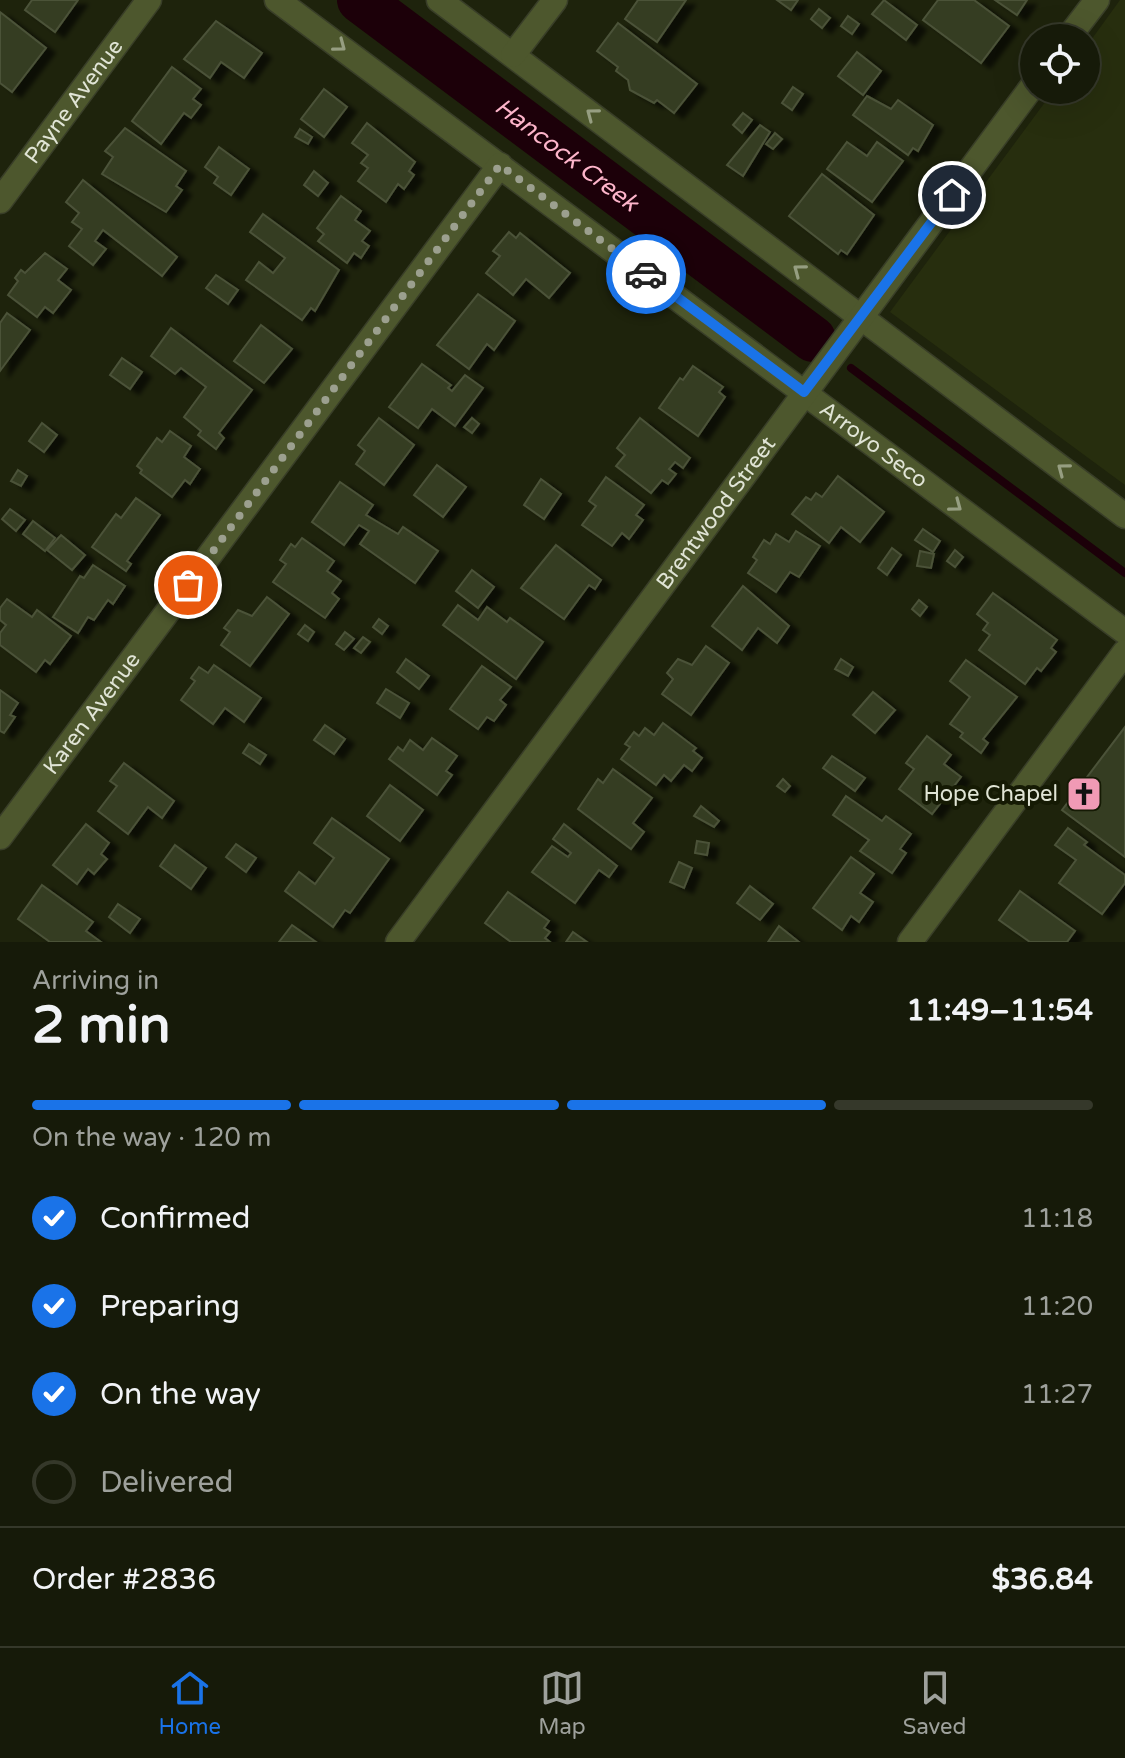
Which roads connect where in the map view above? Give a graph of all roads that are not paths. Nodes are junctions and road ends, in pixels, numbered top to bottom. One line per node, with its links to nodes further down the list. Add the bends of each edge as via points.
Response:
1 (149, 0): 10 (street, Payne Avenue)
2 (277, 0): 9 (street, Arroyo Seco, one-way to 9)
3 (439, 0): 7 (street)
4 (555, 0): 7 (street)
5 (1097, 0): 6 (street)
6 (1079, 24)
7 (513, 55): 11 (street, one-way to 7)
8 (1020, 103): 11 (street, Brentwood Street)
9 (500, 165): 12 (street, Arroyo Seco); 16 (street, Karen Avenue)
10 (0, 201)
11 (861, 317): 12 (street, Brentwood Street); 13 (street, one-way to 11)
12 (804, 392): 14 (street, Arroyo Seco, one-way to 14); 17 (street, Brentwood Street)
13 (1125, 516)
14 (1125, 632)
15 (1125, 652): 18 (street)
16 (0, 837)
17 (398, 942)
18 (910, 942)

